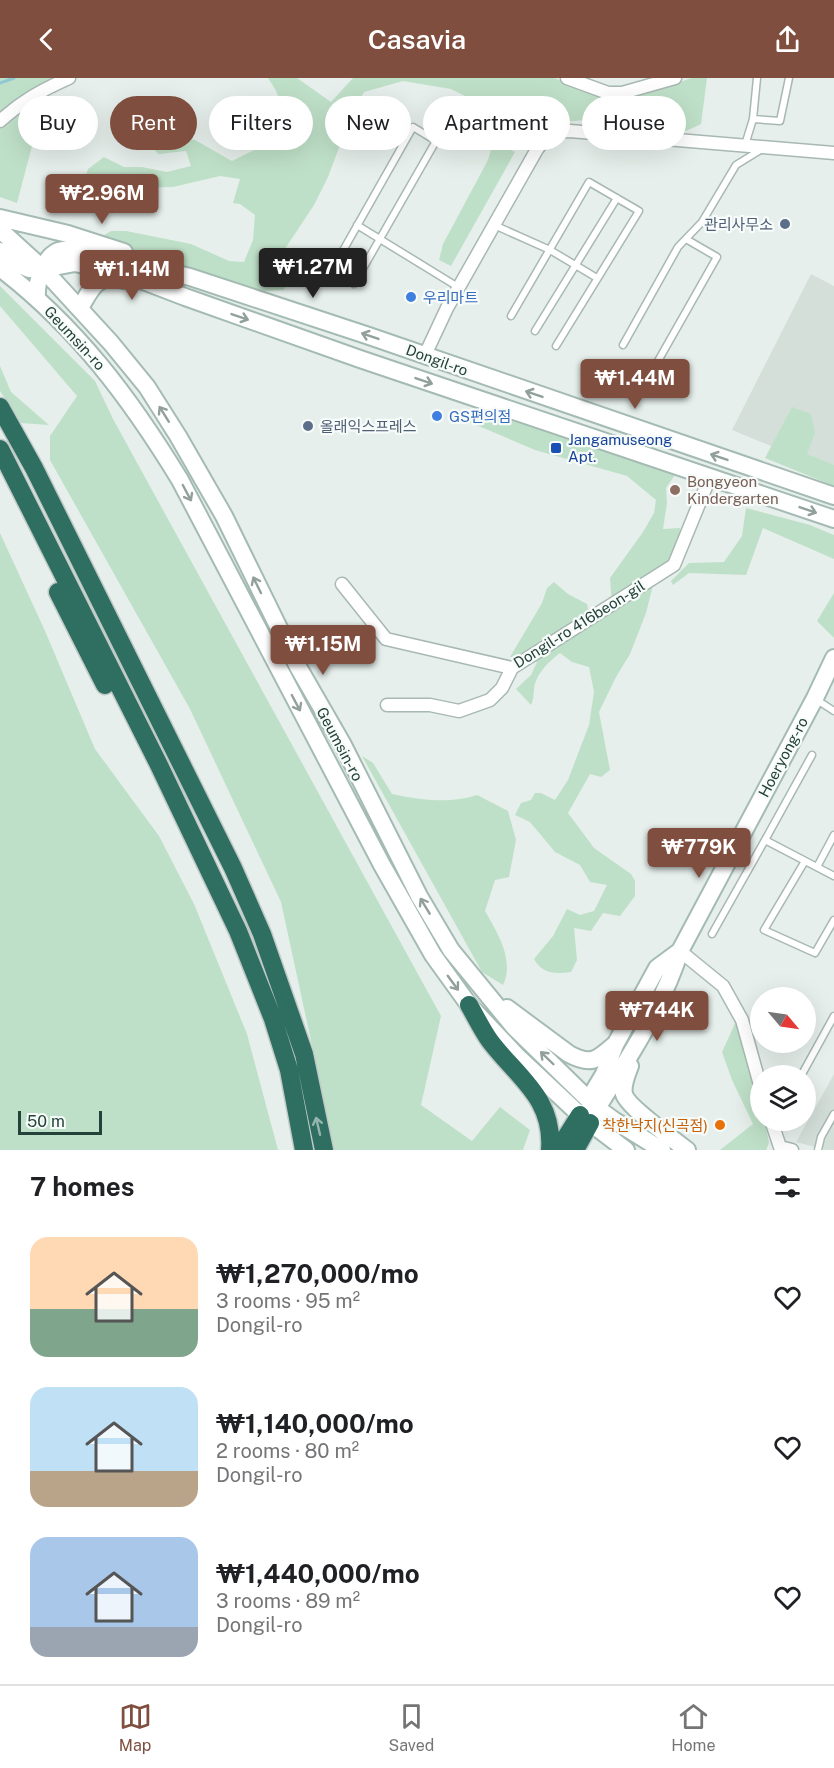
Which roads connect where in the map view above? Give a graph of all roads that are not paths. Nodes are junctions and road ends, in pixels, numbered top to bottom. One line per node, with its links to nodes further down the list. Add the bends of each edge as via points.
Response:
1 (69, 78): 7 (street, via 39,91)
2 (567, 78): 3 (street, via 608,93 622,93)
3 (675, 78)
4 (757, 78): 6 (lane)
5 (789, 78): 6 (lane, via 780,121)
6 (753, 119): 8 (lane)
7 (0, 121)
8 (745, 145): 9 (street); 14 (street, via 570,131 552,134 536,151)
9 (765, 147): 10 (street); 17 (lane, via 736,165 702,222)
10 (834, 153)
11 (617, 198): 18 (lane, via 589,182); 20 (lane); 25 (lane, via 639,210)
12 (0, 218): 24 (street, via 97,242)
13 (357, 225): 16 (lane); 16 (lane, via 413,127 436,141); 23 (lane)
14 (494, 225): 18 (lane); 27 (street)
15 (0, 230): 22 (street)
16 (380, 238): 26 (lane); 27 (lane)
17 (686, 239): 33 (lane); 36 (lane, via 717,257)
18 (550, 250): 20 (lane); 31 (lane)
19 (0, 251): 22 (street, via 21,267)
20 (575, 264): 25 (lane); 32 (lane)
21 (0, 268): 28 (street)
22 (43, 269): 24 (street, Dongil-ro, via 50,256 69,249); 28 (street); 29 (street, Dongil-ro, via 90,265); 30 (street, Geumsin-ro)
23 (332, 270)
24 (189, 276): 35 (street, Dongil-ro, one-way to 24)
25 (597, 278): 34 (lane)
26 (354, 284)
27 (458, 287): 35 (street)
28 (37, 297): 61 (street, Geumsin-ro, one-way to 61, via 93,356 153,436 205,527 382,865 433,955)
29 (185, 297): 30 (street, via 109,278 96,283); 41 (street, Dongil-ro, one-way to 41)
30 (80, 308): 60 (street, Geumsin-ro, one-way to 30, via 451,950 419,896 343,745 297,665 224,516 178,436 147,387)
31 (511, 316)
32 (535, 331)
33 (623, 345)
34 (556, 346)
35 (425, 356): 42 (street, Dongil-ro, one-way to 35)
36 (658, 362)
37 (0, 408): 67 (highway, via 34,468 233,868 304,1054)
38 (0, 429): 51 (highway)
39 (0, 449): 51 (highway)
40 (0, 471): 68 (highway, via 212,902 261,1011)
41 (710, 477): 43 (street, Dongil-ro, one-way to 43); 46 (street, Dongil-ro 416beon-gil, via 674,565)
42 (834, 496)
43 (834, 519)
44 (342, 584): 46 (street, Dongil-ro 416beon-gil, via 386,639)
45 (834, 658): 47 (street, Hoeryong-ro)
46 (512, 668): 48 (street, via 502,688 490,700 459,711 430,705)
47 (815, 698): 49 (lane); 59 (street, Hoeryong-ro)
48 (387, 705)
49 (834, 711)
50 (812, 755): 53 (lane)
51 (162, 762): 67 (highway, via 246,924); 68 (highway, via 255,972 289,1070)
52 (834, 836): 55 (lane)
53 (765, 840): 54 (lane); 58 (lane)
54 (805, 861): 55 (lane); 57 (lane, via 764,930 815,953)
55 (817, 867): 56 (lane)
56 (834, 876)
57 (834, 920)
58 (712, 934)
59 (681, 951): 63 (street, Hoeryong-ro, via 657,968); 64 (street, Hoeryong-ro); 65 (street, via 723,986 742,1020)
60 (489, 996): 63 (street, via 574,1058 595,1061); 69 (street, Geumsin-ro, one-way to 60)
61 (469, 1005): 69 (street, Geumsin-ro, via 516,1055); 75 (highway, via 488,1038 540,1100 549,1124)
62 (834, 1016): 66 (lane)
63 (615, 1045): 69 (street, Hoeryong-ro)
64 (636, 1046): 69 (street, Hoeryong-ro); 80 (street, via 624,1095)
65 (754, 1065)
66 (807, 1065)
67 (313, 1101): 74 (highway, one-way to 67)
68 (295, 1108): 73 (highway)
69 (589, 1111): 76 (highway); 77 (highway); 78 (street, Geumsin-ro); 79 (street, Geumsin-ro)
70 (834, 1114): 81 (lane)
71 (776, 1131): 72 (street)
72 (783, 1149)
73 (304, 1150)
74 (324, 1150)
75 (550, 1150)
76 (558, 1150)
77 (575, 1150)
78 (626, 1150)
79 (662, 1150)
80 (687, 1150)
81 (818, 1150)

